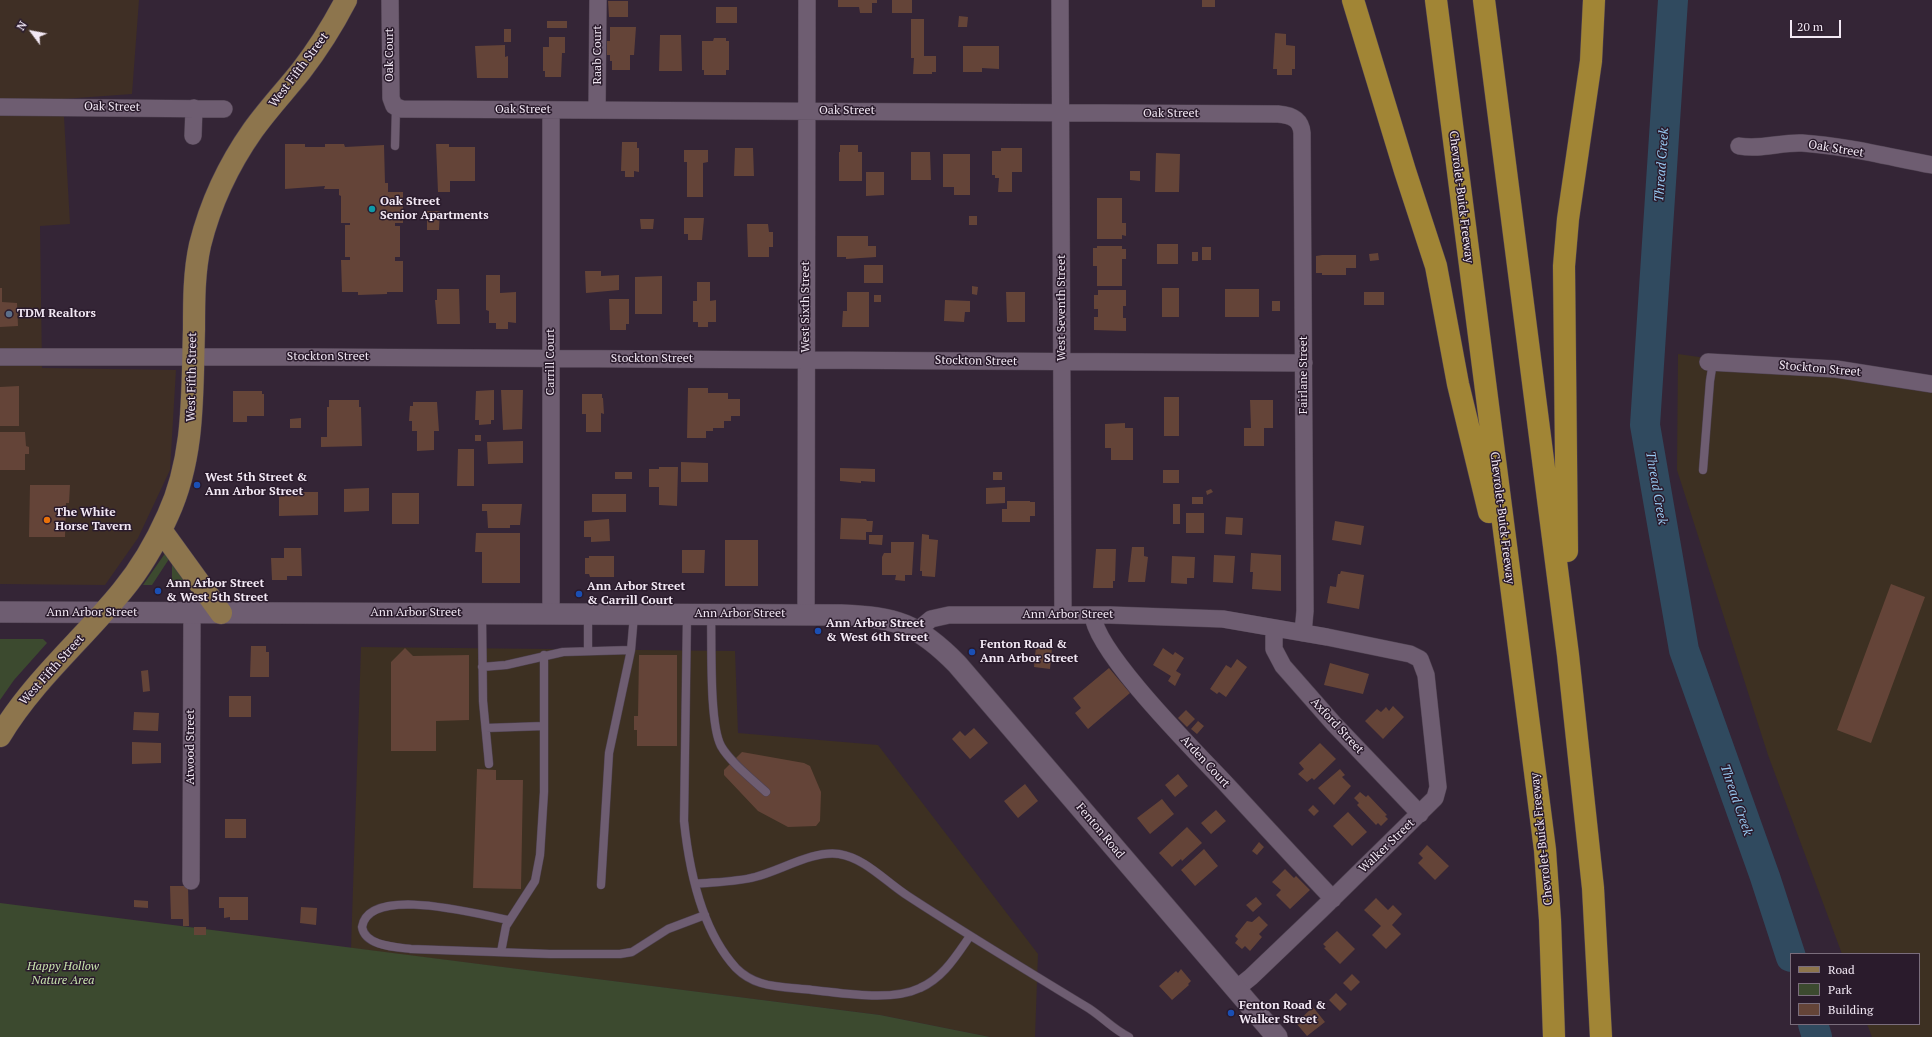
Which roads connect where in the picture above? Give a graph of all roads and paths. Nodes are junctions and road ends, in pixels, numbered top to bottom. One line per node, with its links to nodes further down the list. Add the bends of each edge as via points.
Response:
1 (346, 0): 24 (main road, West Fifth Street, via 310,59 247,139 220,190 197,260)
2 (390, 0): 11 (street, Oak Court, via 390,94 391,102)
3 (598, 0): 15 (street, Raab Court)
4 (807, 0): 16 (street, West Sixth Street)
5 (1060, 0): 17 (street, West Seventh Street)
6 (1353, 0): 46 (highway, via 1436,266 1458,384)
7 (1436, 0): 46 (highway, Chevrolet-Buick Freeway)
8 (1484, 0): 53 (highway)
9 (1594, 0): 53 (highway, via 1591,62 1568,219 1564,266)
10 (0, 107): 12 (street, Oak Street)
11 (396, 107): 14 (street, Oak Street, via 417,110); 20 (lane)
12 (194, 108): 13 (street, Oak Street); 19 (street)
13 (224, 109)
14 (551, 110): 15 (street, Oak Street); 25 (street, Carrill Court)
15 (597, 110): 16 (street, Oak Street)
16 (806, 111): 17 (street, Oak Street); 26 (street, West Sixth Street)
17 (1061, 113): 18 (street, Oak Street, via 1278,114); 27 (street, West Seventh Street)
18 (1297, 120): 29 (street, Fairlane Street, via 1301,124 1302,133)
19 (193, 136)
20 (395, 146)
21 (1739, 146): 22 (street, Oak Street, via 1753,148 1811,144)
22 (1932, 165)
23 (0, 357): 24 (street, Stockton Street)
24 (193, 357): 25 (street, Stockton Street); 32 (main road, West Fifth Street, via 189,444 179,488)
25 (552, 358): 26 (street, Stockton Street); 38 (street, Carrill Court)
26 (806, 360): 27 (street, Stockton Street); 43 (street, West Sixth Street)
27 (1062, 362): 29 (street, Stockton Street); 44 (street, West Seventh Street)
28 (1710, 362): 30 (street, Stockton Street, via 1836,369); 31 (lane)
29 (1304, 363): 49 (street, Fairlane Street)
30 (1932, 384)
31 (1703, 470)
32 (161, 530): 34 (main road, West Fifth Street, via 138,569); 36 (main road)
33 (0, 612): 34 (street, Ann Arbor Street)
34 (103, 613): 35 (street, Ann Arbor Street); 58 (main road, West Fifth Street, via 26,696)
35 (192, 613): 36 (street, Ann Arbor Street); 62 (street, Atwood Street)
36 (221, 613): 37 (street, Ann Arbor Street)
37 (482, 614): 38 (street, Ann Arbor Street); 55 (lane)
38 (550, 614): 39 (street, Ann Arbor Street)
39 (588, 614): 40 (street, Ann Arbor Street); 51 (lane)
40 (634, 614): 41 (street, Ann Arbor Street); 50 (lane)
41 (687, 614): 42 (street, Ann Arbor Street); 63 (lane, via 684,822 688,856)
42 (711, 614): 43 (street, Ann Arbor Street); 60 (lane, via 714,711 718,737 727,753)
43 (806, 614): 48 (street, Ann Arbor Street, via 879,617)
44 (1063, 615): 45 (street, Ann Arbor Street); 48 (street, Ann Arbor Street, via 942,615 931,619)
45 (1093, 615): 47 (street, Ann Arbor Street, via 1209,618); 65 (street, Arden Court, via 1096,629 1111,653 1145,696)
46 (1515, 618): 73 (highway, Chevrolet-Buick Freeway, via 1545,850)
47 (1274, 628): 49 (street, Ann Arbor Street); 61 (street, Axford Street, via 1274,649 1283,666)
48 (918, 630): 70 (street, Fenton Road, via 941,648 973,682)
49 (1303, 633): 54 (street, Ann Arbor Street, via 1401,652)
50 (631, 650): 51 (lane); 64 (lane, via 610,742)
51 (588, 651): 52 (lane)
52 (544, 655): 55 (lane, via 506,665); 56 (lane)
53 (1568, 655): 74 (highway, via 1593,888)
54 (1420, 659): 61 (street, Walker Street, via 1426,675 1438,788 1435,798)
55 (482, 667): 57 (lane)
56 (544, 726): 57 (lane); 67 (lane, via 544,792 537,872 529,891)
57 (486, 728): 59 (lane)
58 (0, 736)
59 (489, 764)
60 (766, 792)
61 (1420, 814): 65 (street, Walker Street)
62 (191, 881)
63 (695, 884): 66 (lane); 68 (lane, via 755,877 815,856 839,854 866,866)
64 (601, 885)
65 (1333, 898): 70 (street, Walker Street)
66 (705, 915): 68 (lane, via 728,958 736,968 753,980 774,986 858,994 898,994 920,988 947,968); 69 (lane, via 668,929 632,952)
67 (509, 920): 69 (lane); 69 (lane, via 450,909 394,904 366,914 362,922 365,936 392,947)
68 (970, 936): 72 (lane, via 1092,1010 1111,1027)
69 (501, 952)
70 (1236, 989): 71 (street, Fenton Road)
71 (1275, 1036)
72 (1129, 1037)
73 (1554, 1037)
74 (1601, 1037)

